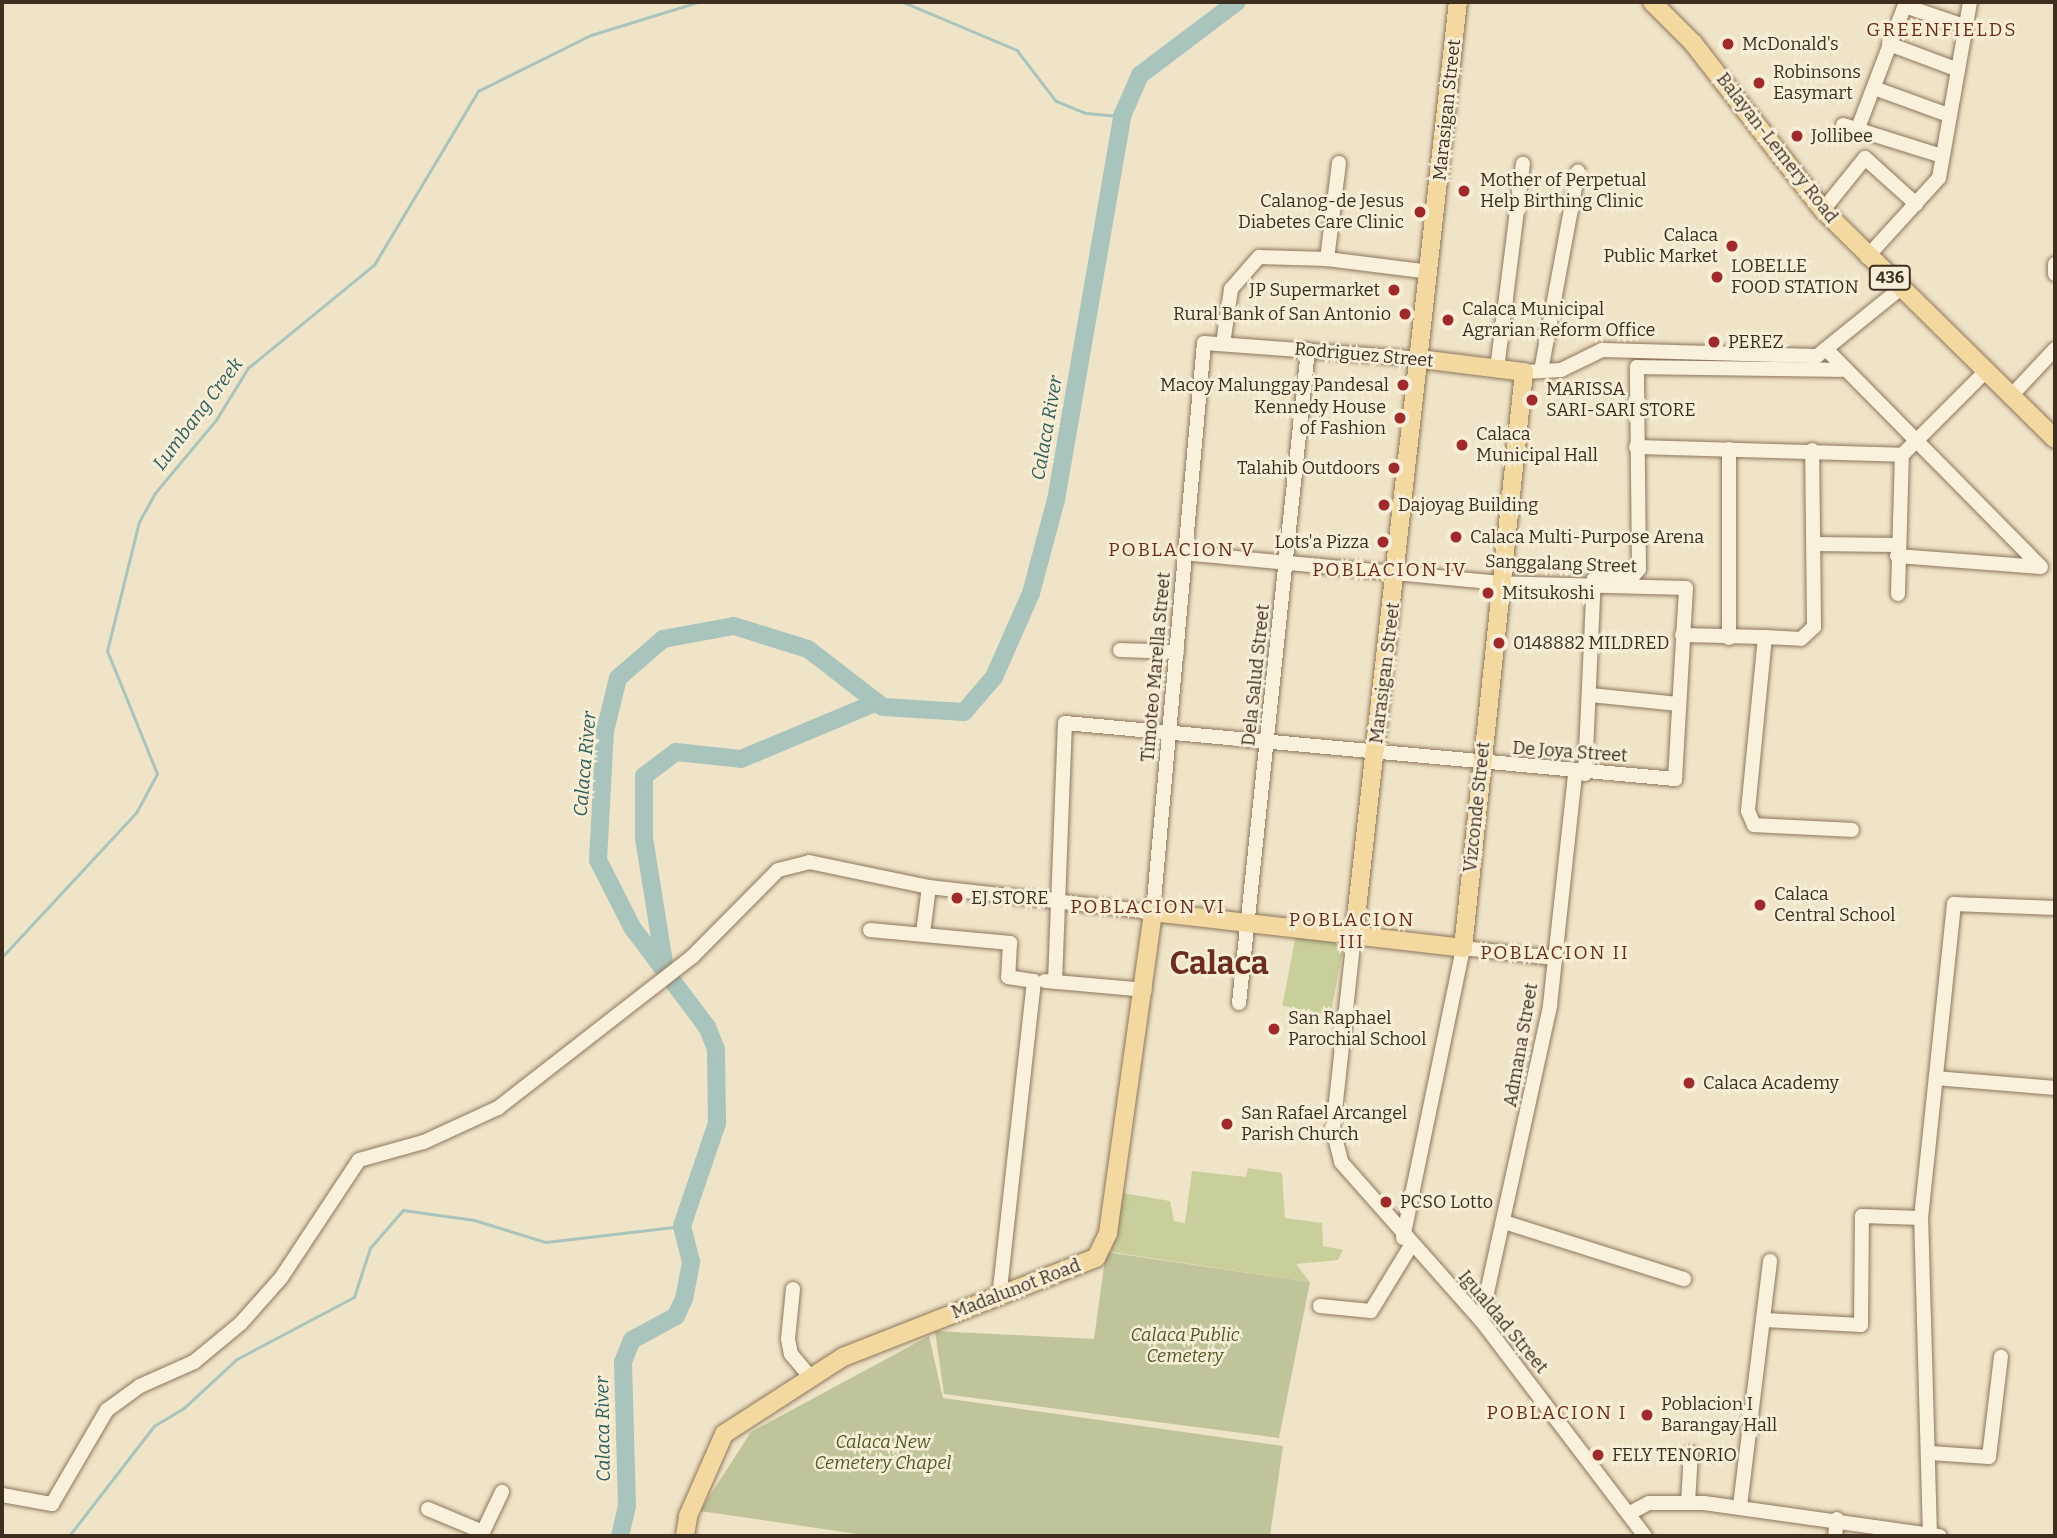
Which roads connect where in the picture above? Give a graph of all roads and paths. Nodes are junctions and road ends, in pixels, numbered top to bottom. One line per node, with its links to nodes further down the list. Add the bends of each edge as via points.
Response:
1 (1458, 2): 21 (main road, Marasigan Street)
2 (1970, 2): 5 (street)
3 (1658, 4): 17 (main road, Balayan-Lemery Road / 436)
4 (1906, 4): 5 (street); 6 (street)
5 (1964, 26): 7 (street)
6 (1889, 44): 7 (street); 8 (street)
7 (1956, 69): 9 (street)
8 (1874, 88): 9 (street); 11 (street)
9 (1948, 115): 12 (street)
10 (1843, 125): 11 (street)
11 (1858, 128): 12 (street)
12 (1942, 156): 16 (street, via 1939,178)
13 (1339, 163): 19 (street)
14 (1522, 164): 30 (street)
15 (1578, 171): 33 (street)
16 (1916, 204): 17 (street, via 1865,158); 18 (street)
17 (1823, 210): 18 (main road, Balayan-Lemery Road / 436)
18 (1867, 257): 23 (main road, Balayan-Lemery Road / 436)
19 (1327, 259): 21 (street); 25 (street, via 1259,257 1231,289)
20 (2055, 264): 22 (street)
21 (1430, 272): 29 (main road, Marasigan Street)
22 (2055, 274)
23 (1900, 288): 26 (street); 32 (main road, Balayan-Lemery Road / 436)
24 (1203, 343): 25 (street, Rodriguez Street); 43 (street, Timoteo Marella Street)
25 (1223, 344): 28 (street, Rodriguez Street)
26 (1826, 349): 31 (street); 33 (street, via 1817,356 1771,359 1602,350 1560,370)
27 (2055, 349): 34 (street)
28 (1308, 350): 29 (street, Rodriguez Street); 44 (street, Dela Salud Street)
29 (1421, 359): 30 (main road, Rodriguez Street); 45 (main road, Marasigan Street)
30 (1497, 369): 33 (main road, Rodriguez Street)
31 (1841, 370): 36 (street); 37 (street, via 1637,367)
32 (1986, 371): 34 (main road, Balayan-Lemery Road / 436); 36 (street)
33 (1533, 372): 46 (main road, Vizconde Street)
34 (2011, 396): 35 (main road, Balayan-Lemery Road / 436)
35 (2055, 439)
36 (1916, 440): 40 (street); 42 (street, via 2041,567)
37 (1636, 447): 38 (street); 47 (street, via 1638,573 1598,576)
38 (1729, 449): 39 (street); 51 (street)
39 (1812, 450): 40 (street); 41 (street)
40 (1902, 455): 42 (street)
41 (1814, 544): 42 (street); 50 (street, via 1811,636)
42 (1897, 551): 48 (street)
43 (1185, 553): 44 (street, Sanggalang Street); 53 (street, Timoteo Marella Street)
44 (1286, 564): 45 (street, Sanggalang Street); 57 (street, Dela Salud Street)
45 (1397, 572): 46 (street, Sanggalang Street); 58 (main road, Marasigan Street)
46 (1501, 583): 47 (street, Sanggalang Street); 59 (main road, Vizconde Street)
47 (1594, 587): 49 (street, Sanggalang Street, via 1686,588); 54 (street, Admana Street)
48 (1898, 594)
49 (1682, 635): 51 (street); 55 (street)
50 (1765, 637): 51 (street); 61 (street, via 1748,811 1754,825)
51 (1729, 638)
52 (1120, 650): 53 (street)
53 (1177, 652): 56 (street, Timoteo Marella Street)
54 (1590, 695): 55 (street); 60 (street, Admana Street)
55 (1679, 704): 60 (street, De Joya Street, via 1675,779)
56 (1169, 732): 57 (street, De Joya Street); 63 (street, De Joya Street, via 1065,723); 65 (street, Timoteo Marella Street)
57 (1268, 741): 58 (street, De Joya Street); 66 (street, Dela Salud Street)
58 (1376, 754): 59 (street, De Joya Street); 69 (main road, Marasigan Street)
59 (1482, 765): 60 (street, De Joya Street); 70 (main road, Vizconde Street)
60 (1580, 774): 71 (street, Admana Street)
61 (1852, 830)
62 (929, 887): 63 (street); 68 (street); 93 (street, via 809,862 778,870 692,957 498,1108 424,1142 359,1160 281,1278 242,1323 194,1362 139,1386 107,1410 52,1504)
63 (1062, 902): 65 (street); 73 (street)
64 (2055, 908): 76 (street, via 1954,904)
65 (1153, 912): 66 (main road); 74 (main road, Madalunot Road)
66 (1248, 925): 69 (main road); 75 (street, Dela Salud Street)
67 (870, 930): 68 (street)
68 (923, 933): 72 (street, via 1010,943 1008,977)
69 (1354, 936): 70 (main road); 80 (street, Marasigan Street, via 1334,1143 1349,1175)
70 (1463, 948): 71 (street); 80 (street, Vizconde Street)
71 (1555, 958): 79 (street, Admana Street)
72 (1034, 981): 73 (street); 84 (street)
73 (1055, 982): 74 (street)
74 (1145, 990): 84 (main road, Madalunot Road, via 1108,1233 1096,1258)
75 (1239, 1003)
76 (1936, 1078): 77 (street); 78 (street)
77 (2055, 1088)
78 (1921, 1218): 87 (street, via 1862,1216 1861,1325); 91 (street)
79 (1504, 1222): 82 (street); 86 (street, Admana Street)
80 (1406, 1243): 85 (street, Vizconde Street, via 1371,1311); 86 (street, Igualdad Street)
81 (1770, 1261): 87 (street)
82 (1684, 1279)
83 (793, 1289): 89 (street, via 791,1354)
84 (999, 1297): 89 (main road, Madalunot Road, via 843,1357)
85 (1320, 1306)
86 (1481, 1320): 97 (street, Igualdad Street)
87 (1764, 1320): 95 (street)
88 (2001, 1357): 91 (street, via 1989,1457)
89 (811, 1378): 100 (main road, Madalunot Road, via 724,1434 688,1516)
90 (1691, 1453): 94 (street)
91 (1930, 1453): 103 (street)
92 (502, 1492): 99 (street)
93 (2, 1496)
94 (1689, 1503): 95 (street); 97 (street, via 1649,1503)
95 (1740, 1506): 98 (street)
96 (428, 1509): 99 (street)
97 (1630, 1513): 101 (street, Igualdad Street)
98 (1837, 1519): 102 (street); 103 (street)
99 (482, 1534)
100 (685, 1536)
101 (1645, 1536)
102 (1835, 1536)
103 (1933, 1536)

